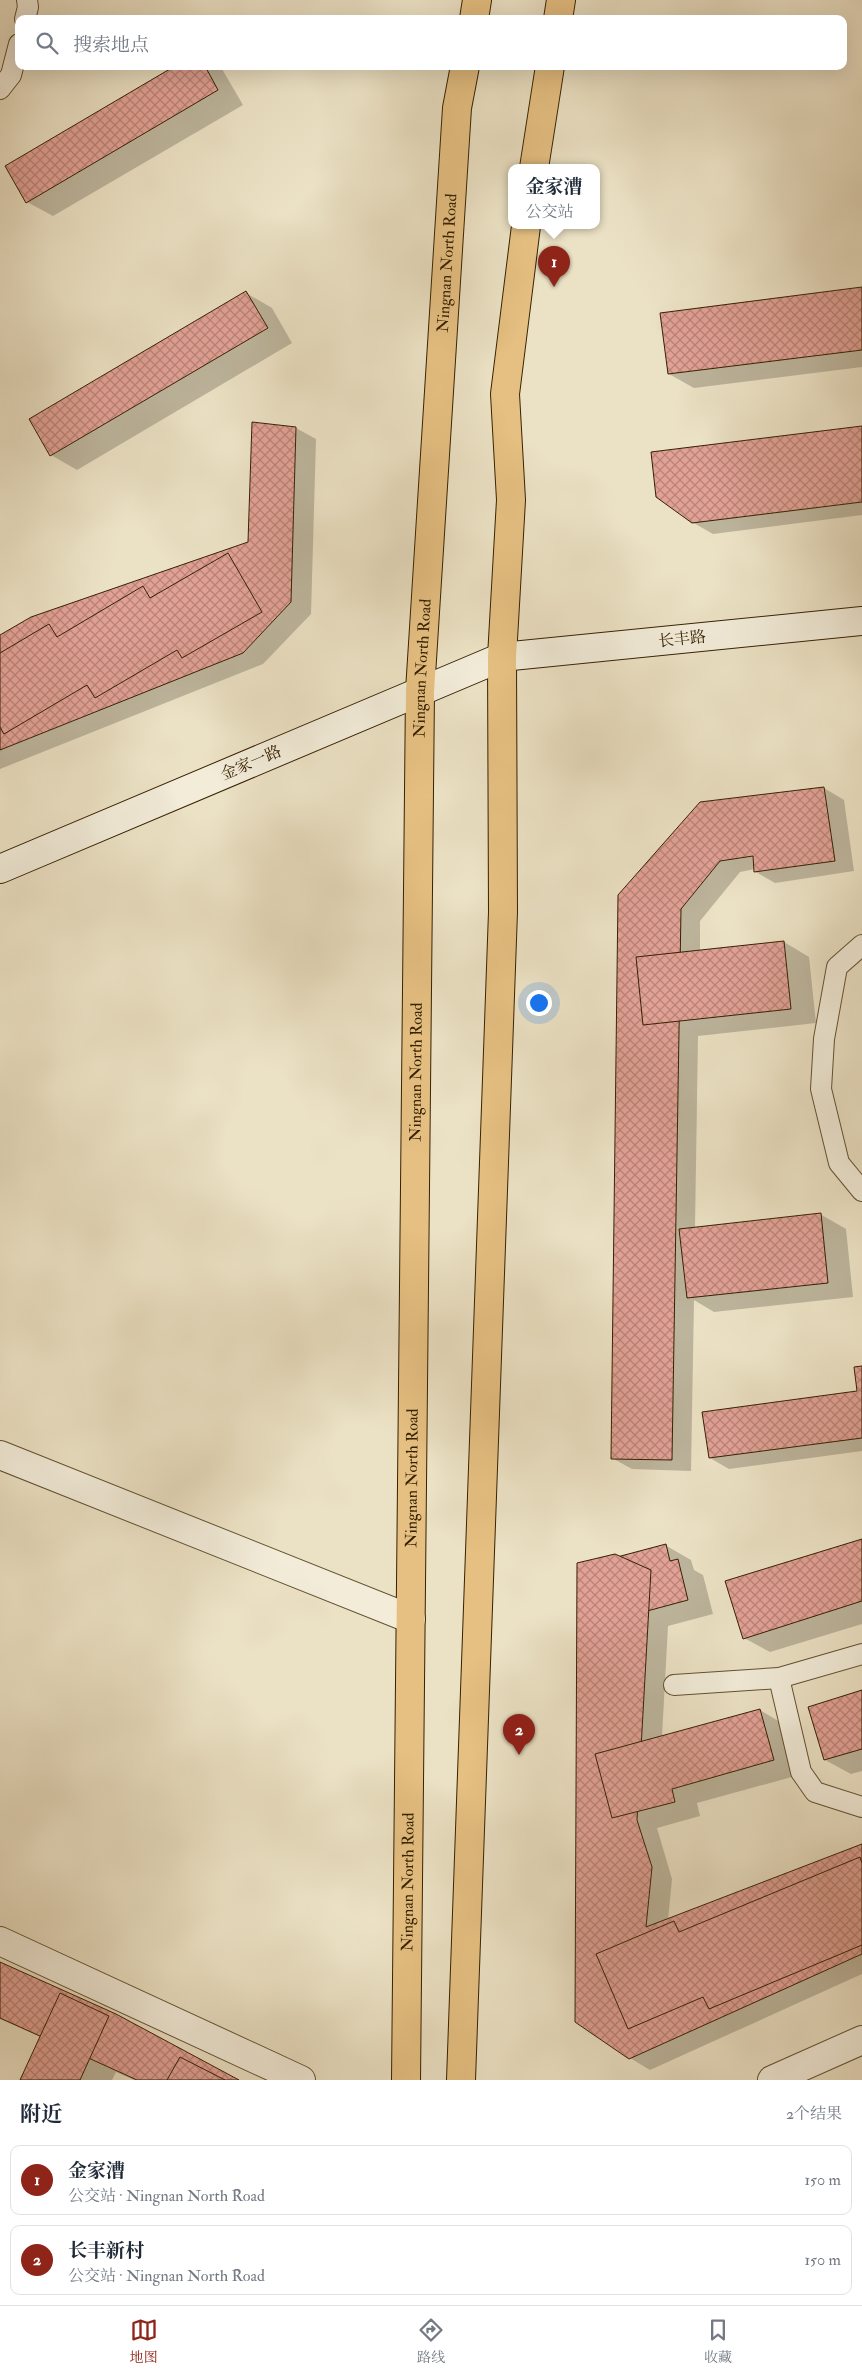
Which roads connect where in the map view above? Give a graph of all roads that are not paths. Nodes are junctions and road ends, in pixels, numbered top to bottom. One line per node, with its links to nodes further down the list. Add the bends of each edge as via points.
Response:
1 (27, 0): 4 (lane)
2 (477, 0): 5 (main road)
3 (561, 0): 6 (main road)
4 (26, 15)
5 (475, 15)
6 (559, 15)
7 (15, 60): 10 (lane, via 11,75)
8 (464, 70): 15 (main road, Ningnan North Road, via 456,118)
9 (549, 70): 11 (main road)
10 (0, 89)
11 (535, 164)
12 (526, 229): 14 (main road, via 505,394 511,500)
13 (862, 622): 14 (street, 长丰路)
14 (502, 657): 15 (street, 金家一路); 29 (main road, via 503,912)
15 (420, 691): 16 (street, 金家一路); 20 (main road, Ningnan North Road)
16 (0, 869)
17 (862, 946): 18 (lane, via 837,967 824,1039 821,1089 839,1163)
18 (862, 1191)
19 (0, 1455): 20 (street)
20 (410, 1619): 28 (main road, Ningnan North Road)
21 (862, 1654): 22 (lane)
22 (779, 1678): 23 (lane); 24 (lane, via 801,1772 815,1792)
23 (674, 1685)
24 (862, 1807)
25 (0, 1941): 27 (street)
26 (862, 2040): 30 (street)
27 (301, 2080)
28 (406, 2080)
29 (461, 2080)
30 (772, 2080)

